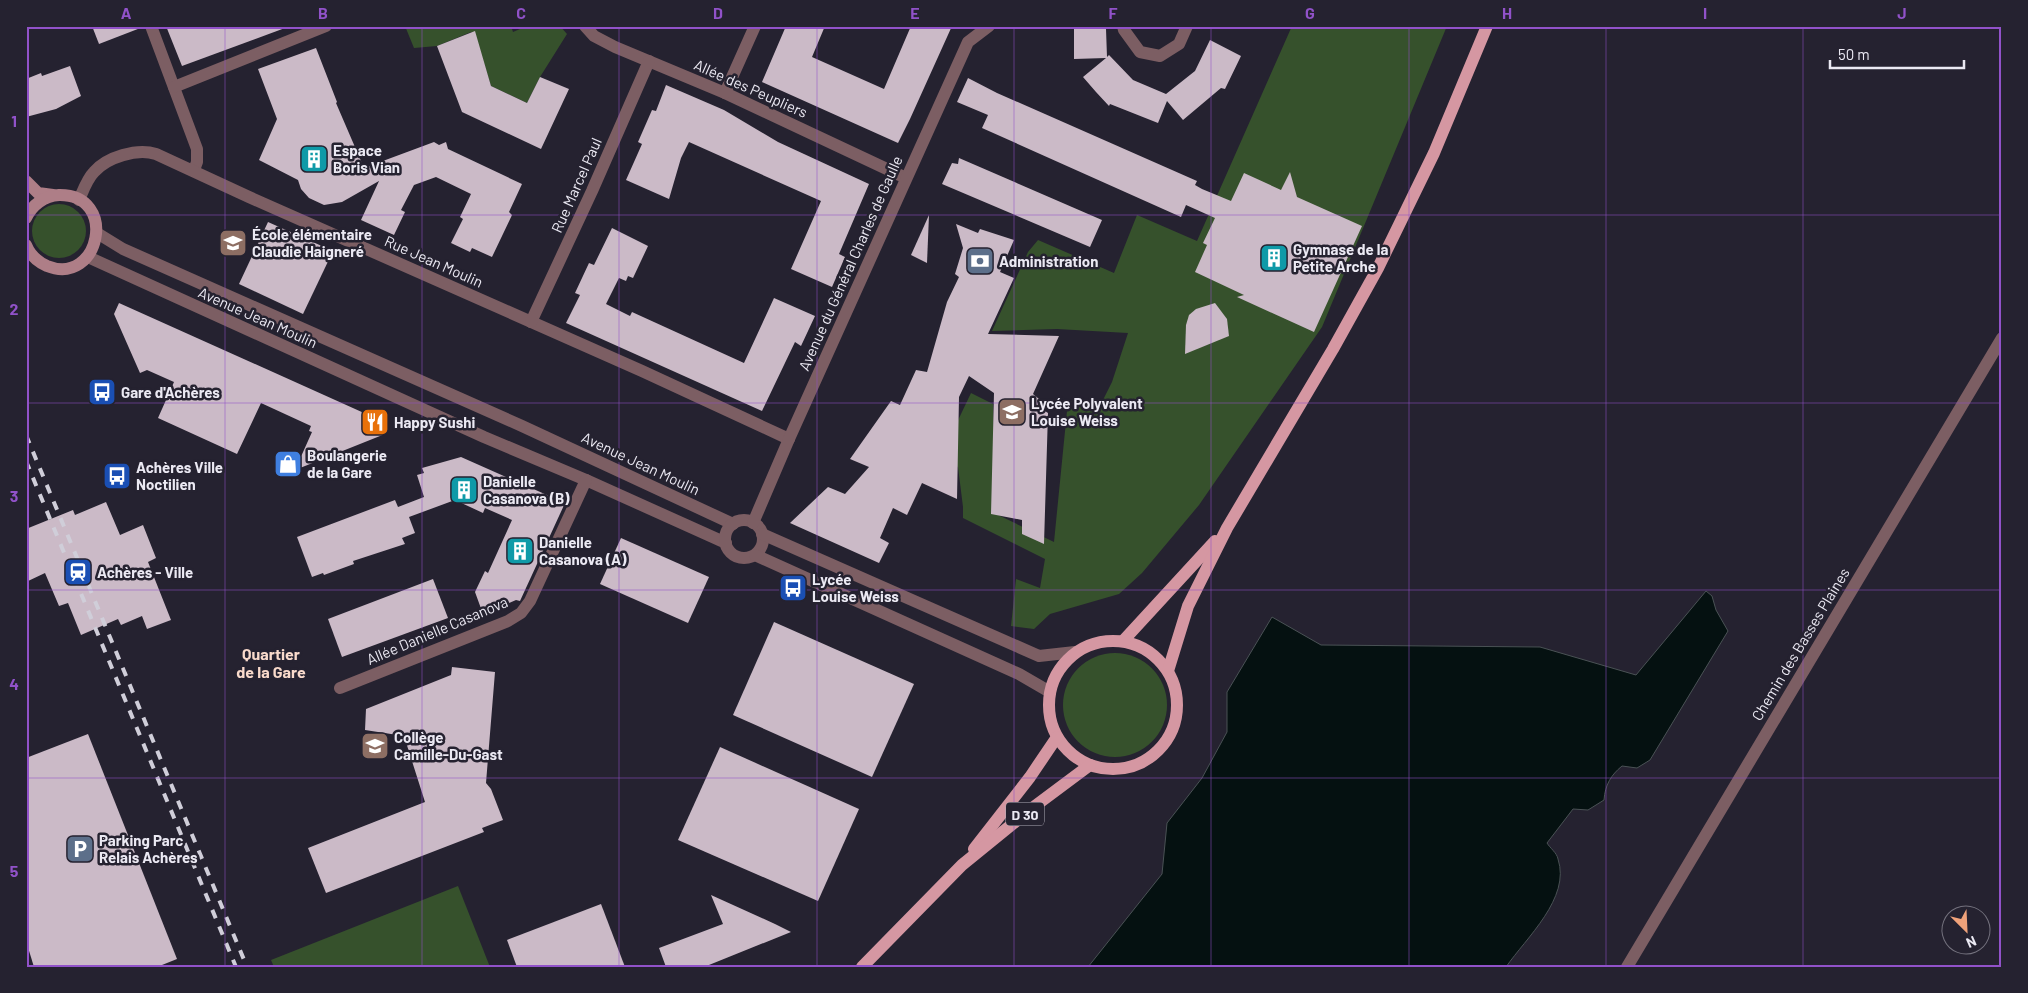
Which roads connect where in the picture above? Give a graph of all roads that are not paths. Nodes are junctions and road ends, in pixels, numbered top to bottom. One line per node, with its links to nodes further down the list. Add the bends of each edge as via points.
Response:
1 (152, 26): 10 (street)
2 (326, 26): 10 (street)
3 (585, 26): 9 (street, Allée des Peupliers, via 594,36 614,47)
4 (755, 26): 11 (street)
5 (989, 26): 13 (street, Avenue du Général Charles de Gaulle, via 968,42)
6 (1123, 26): 7 (street, via 1140,52 1160,56 1179,44)
7 (1187, 26)
8 (1487, 26): 29 (main road, via 1434,153 1378,268)
9 (649, 61): 11 (street, Allée des Peupliers); 21 (street, Rue Marcel Paul)
10 (174, 87): 12 (street, via 197,149 198,162)
11 (725, 93): 13 (street, Allée des Peupliers)
12 (194, 170): 16 (street, Rue Jean Moulin, via 149,152 135,152 103,164 93,172); 21 (street, Rue Jean Moulin)
13 (906, 178): 25 (street, Avenue du Général Charles de Gaulle)
14 (26, 181): 15 (street, via 38,193)
15 (53, 195): 16 (street); 17 (street, via 38,203)
16 (79, 200): 18 (street, via 96,220)
17 (26, 218)
18 (97, 233): 20 (street); 23 (street, Avenue Jean Moulin, via 123,249)
19 (26, 245): 20 (street, via 34,258 51,268 74,266)
20 (88, 257): 24 (street, Avenue Jean Moulin)
21 (531, 322): 25 (street, Rue Jean Moulin)
22 (2002, 338): 42 (street, Chemin des Basses Plaines)
23 (424, 384): 24 (street); 28 (street, Avenue Jean Moulin)
24 (416, 406): 26 (street, Avenue Jean Moulin)
25 (789, 439): 27 (street, Avenue du Général Charles de Gaulle)
26 (586, 480): 31 (street, Avenue Jean Moulin); 36 (street, Allée Danielle Casanova, via 530,601 521,613)
27 (753, 523): 28 (street); 30 (street)
28 (733, 524): 31 (street, via 727,532)
29 (1227, 528): 33 (main road); 35 (main road, via 1188,606)
30 (762, 534): 32 (street, via 762,546); 34 (street, via 1039,656)
31 (726, 543): 32 (street, via 736,557)
32 (755, 555): 37 (street, via 1019,674)
33 (1123, 640): 34 (main road, via 1098,642); 35 (main road, via 1147,649)
34 (1075, 652): 37 (main road, via 1059,670)
35 (1168, 671): 39 (main road, via 1174,681 1178,702 1176,723 1166,742 1151,757 1132,766 1111,769)
36 (340, 688)
37 (1050, 692): 38 (main road, via 1050,715)
38 (1057, 736): 39 (main road, via 1072,754); 40 (main road, D 30, via 1030,777)
39 (1090, 765): 40 (main road, D 30)
40 (962, 865): 41 (main road, D 30)
41 (862, 967)
42 (1626, 967)

